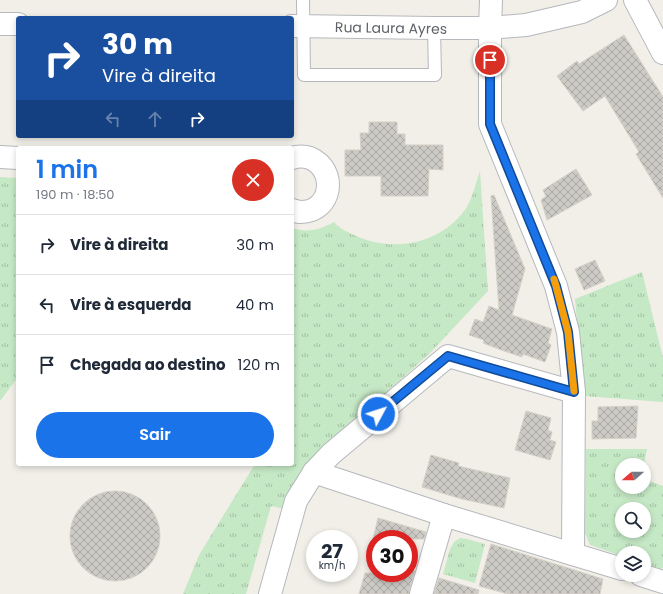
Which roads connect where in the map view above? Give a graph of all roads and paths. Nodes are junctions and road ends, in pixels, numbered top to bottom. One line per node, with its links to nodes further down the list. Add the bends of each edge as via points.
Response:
1 (303, 0): 7 (lane)
2 (491, 0): 9 (street)
3 (606, 0): 9 (street, Rua Laura Ayres, via 582,12 526,25)
4 (635, 0): 10 (street)
5 (0, 24): 6 (street)
6 (16, 24)
7 (297, 26): 8 (street, Rua Laura Ayres); 8 (lane, via 304,75 434,75)
8 (434, 28): 9 (street, Rua Laura Ayres)
9 (490, 28): 15 (street, via 490,124 556,286 568,332)
10 (663, 53)
11 (0, 157): 12 (street)
12 (16, 158)
13 (294, 158): 14 (street, via 306,157 323,167 329,187 320,205 311,210)
14 (294, 210)
15 (574, 392): 16 (street, via 448,356 331,454); 18 (street)
16 (314, 472): 17 (street); 22 (street, via 296,501)
17 (444, 515): 18 (street); 23 (street)
18 (573, 554): 19 (street)
19 (615, 567)
20 (651, 578): 21 (street)
21 (663, 582)
22 (270, 594)
23 (421, 594)

